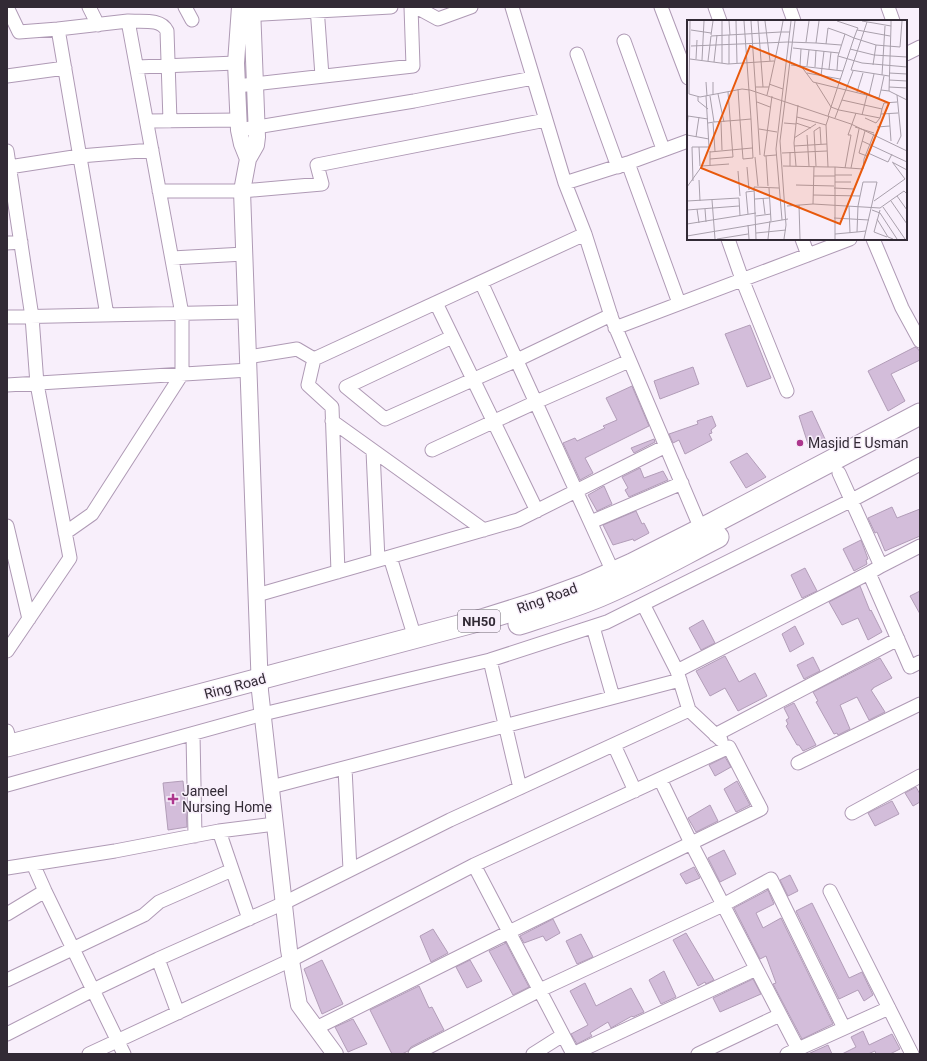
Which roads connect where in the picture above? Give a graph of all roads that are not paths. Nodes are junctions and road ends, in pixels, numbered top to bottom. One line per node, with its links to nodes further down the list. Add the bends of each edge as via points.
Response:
1 (7, 7): 22 (street, via 19,32)
2 (89, 7): 21 (street)
3 (185, 7): 16 (street)
4 (385, 7): 5 (street); 14 (street)
5 (391, 7)
6 (411, 7): 33 (street, via 413,66)
7 (416, 7): 8 (street, via 438,18)
8 (471, 7)
9 (512, 7): 34 (street)
10 (661, 7): 31 (street)
11 (714, 7): 17 (street)
12 (789, 7): 18 (street)
13 (888, 7): 19 (street)
14 (317, 9): 15 (street); 33 (street)
15 (245, 11): 27 (street); 35 (street)
16 (192, 20)
17 (720, 20)
18 (794, 20)
19 (893, 20)
20 (128, 21): 21 (street); 28 (street, via 159,23 164,27); 29 (street)
21 (98, 24): 22 (street)
22 (58, 29): 30 (street)
23 (624, 42): 43 (street)
24 (920, 47): 26 (street)
25 (577, 54): 48 (street)
26 (907, 54)
27 (236, 63): 28 (street); 36 (street)
28 (168, 66): 29 (street); 39 (street)
29 (137, 67): 38 (street)
30 (65, 68): 32 (street); 46 (street)
31 (687, 75)
32 (7, 76)
33 (322, 76): 35 (street)
34 (533, 78): 37 (street); 41 (street)
35 (255, 84): 36 (street); 41 (street)
36 (237, 86): 40 (street)
37 (546, 120): 50 (street); 52 (street, via 317,165 322,184)
38 (147, 121): 39 (street); 44 (street)
39 (170, 121): 40 (street)
40 (239, 125): 41 (street); 47 (street)
41 (256, 127): 47 (street, via 256,145)
42 (687, 141): 43 (street)
43 (662, 149): 48 (street)
44 (152, 150): 46 (street); 51 (street)
45 (7, 152): 49 (street)
46 (80, 156): 49 (street); 69 (street)
47 (248, 159): 52 (street)
48 (623, 165): 50 (street); 66 (street)
49 (10, 167): 58 (street)
50 (565, 183): 53 (street)
51 (159, 191): 52 (street); 62 (street)
52 (242, 191): 60 (street)
53 (585, 234): 64 (street); 70 (street)
54 (728, 240): 63 (street)
55 (802, 240): 61 (street)
56 (847, 240): 61 (street)
57 (873, 240): 73 (street, via 902,308)
58 (21, 242): 59 (street); 72 (street)
59 (7, 243)
60 (244, 254): 62 (street); 67 (street)
61 (808, 255): 63 (street)
62 (172, 258): 68 (street)
63 (742, 280): 66 (street); 85 (street)
64 (481, 282): 65 (street); 78 (street)
65 (436, 303): 75 (street); 77 (street)
66 (679, 303): 74 (street)
67 (246, 312): 68 (street); 80 (street)
68 (182, 314): 69 (street); 81 (street)
69 (107, 315): 72 (street)
70 (611, 315): 74 (street); 78 (street)
71 (7, 317): 72 (street)
72 (32, 317): 83 (street)
73 (915, 320): 76 (street)
74 (615, 328): 79 (street)
75 (452, 337): 82 (street); 82 (street, via 346,387 385,419)
76 (920, 341)
77 (314, 359): 80 (street, via 296,349); 88 (street, via 308,385 332,407)
78 (517, 360): 82 (street); 86 (street)
79 (629, 361): 86 (street); 91 (street)
80 (248, 364): 81 (street); 111 (street)
81 (182, 374): 83 (street); 104 (street, via 92,514)
82 (473, 379): 89 (street)
83 (37, 384): 84 (street); 104 (street)
84 (7, 385)
85 (787, 391)
86 (536, 402): 89 (street); 97 (street)
87 (920, 414): 102 (highway, Ring Road / NH50)
88 (332, 421): 93 (street); 108 (street)
89 (494, 422): 92 (street); 99 (street)
90 (920, 431): 95 (highway, Ring Road / NH50)
91 (666, 446): 96 (street); 97 (street)
92 (432, 450)
93 (373, 451): 103 (street); 106 (street)
94 (920, 464): 98 (street)
95 (839, 473): 98 (street); 121 (highway, Ring Road / NH50, via 653,571 600,596 487,633)
96 (682, 483): 100 (street); 102 (street)
97 (577, 491): 99 (street); 100 (street)
98 (852, 500): 107 (street); 112 (street)
99 (537, 511): 103 (street, via 518,520)
100 (591, 522): 109 (street)
101 (7, 526): 113 (street)
102 (701, 529): 109 (highway, Ring Road / NH50)
103 (484, 530): 106 (street)
104 (65, 533): 113 (street, via 70,558)
105 (920, 546): 107 (street)
106 (384, 558): 108 (street); 115 (street)
107 (881, 566): 110 (street)
108 (338, 572): 111 (street)
109 (613, 572): 115 (highway, Ring Road / NH50, via 536,604)
110 (869, 573): 116 (street); 120 (street)
111 (257, 595): 121 (street)
112 (644, 604): 114 (street); 120 (street)
113 (28, 619): 117 (street)
114 (593, 627): 118 (street); 122 (street)
115 (415, 638): 121 (highway, Ring Road / NH50)
116 (898, 639): 119 (street); 128 (street)
117 (7, 651)
118 (490, 660): 125 (street); 126 (street)
119 (917, 668)
120 (678, 675): 122 (street); 124 (street)
121 (260, 685): 125 (street); 129 (highway, Ring Road / NH50)
122 (613, 698): 126 (street)
123 (920, 704): 132 (street)
124 (690, 710): 128 (street); 130 (street)
125 (263, 714): 127 (street); 137 (street)
126 (506, 726): 133 (street); 138 (street)
127 (193, 734): 136 (street); 143 (street)
128 (715, 734): 131 (street)
129 (8, 745)
130 (614, 745): 138 (street); 139 (street)
131 (729, 747): 135 (street); 144 (street, via 761,809)
132 (798, 764)
133 (345, 768): 137 (street); 149 (street)
134 (920, 776): 140 (street)
135 (660, 779): 139 (street); 144 (street)
136 (7, 785)
137 (271, 787): 141 (street)
138 (520, 788): 149 (street)
139 (635, 791): 146 (street)
140 (852, 813)
141 (275, 824): 142 (street); 152 (street)
142 (219, 831): 143 (street); 148 (street)
143 (195, 836): 145 (street)
144 (691, 843): 153 (street); 156 (street)
145 (33, 864): 147 (street); 150 (street)
146 (474, 865): 156 (street); 159 (street)
147 (7, 868)
148 (232, 870): 155 (street); 157 (street, via 159,902 144,915)
149 (350, 870): 152 (street)
150 (45, 891): 154 (street); 157 (street)
151 (830, 891): 164 (street)
152 (284, 903): 155 (street); 159 (street)
153 (723, 905): 160 (street); 163 (street); 168 (street, via 771,879)
154 (7, 914)
155 (249, 919): 158 (street)
156 (509, 932): 163 (street); 167 (street)
157 (73, 949): 161 (street); 162 (street)
158 (158, 959): 162 (street); 165 (street)
159 (291, 960): 165 (street); 167 (street, via 299,1005)
160 (756, 969): 166 (street); 178 (street)
161 (7, 980)
162 (94, 990): 169 (street); 171 (street)
163 (540, 990): 170 (street); 176 (street)
164 (889, 1008): 168 (street); 180 (street)
165 (178, 1013): 171 (street)
166 (780, 1015): 172 (street); 179 (street)
167 (316, 1028): 175 (street)
168 (844, 1028): 172 (street)
169 (7, 1034)
170 (563, 1035): 177 (street); 178 (street)
171 (117, 1041): 173 (street); 174 (street)
172 (792, 1052)
173 (89, 1054)
174 (124, 1054)
175 (335, 1054)
176 (415, 1054)
177 (533, 1054)
178 (573, 1054)
179 (698, 1054)
180 (912, 1054)

